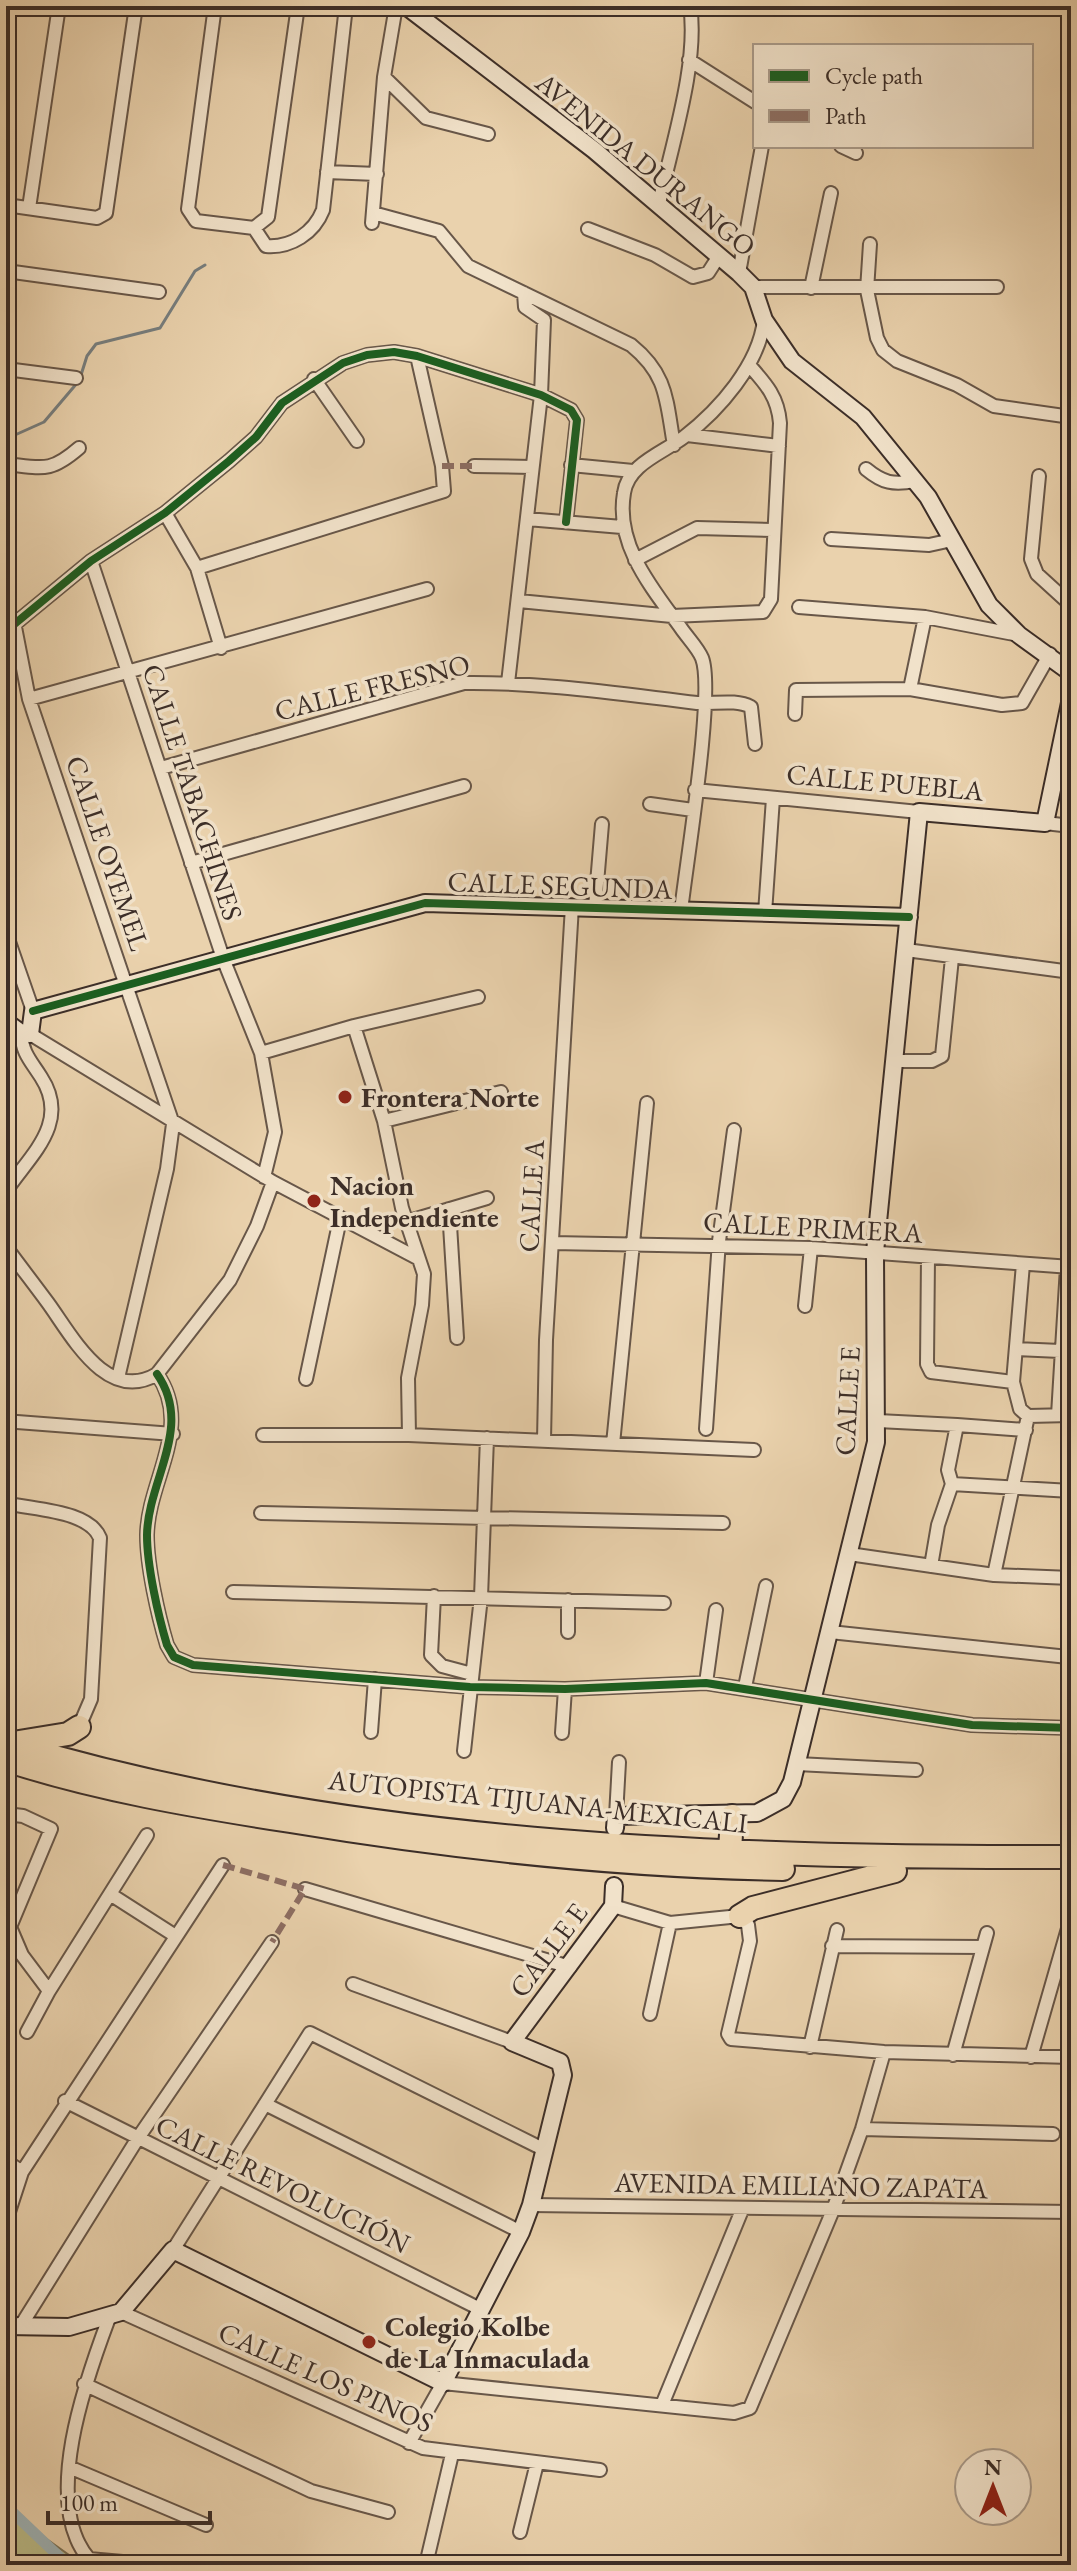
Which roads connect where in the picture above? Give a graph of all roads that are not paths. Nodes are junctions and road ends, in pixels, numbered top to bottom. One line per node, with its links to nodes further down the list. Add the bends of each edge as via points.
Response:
1 (59, 6): 21 (street)
2 (136, 6): 21 (street, via 106,213 97,218)
3 (215, 6): 22 (street, via 189,216)
4 (298, 6): 22 (street, via 268,217)
5 (346, 6): 16 (street)
6 (396, 6): 10 (street)
7 (406, 6): 19 (main road, AVENIDA DURANGO)
8 (690, 6): 9 (street, via 694,28)
9 (689, 60): 11 (street); 19 (street)
10 (384, 77): 12 (street, via 426,118); 17 (street)
11 (753, 101)
12 (488, 134)
13 (762, 148): 27 (street)
14 (845, 148): 15 (street)
15 (856, 153)
16 (327, 172): 17 (street); 22 (street, via 319,222 303,236 266,246)
17 (377, 174): 33 (street, via 372,218 439,231 468,266)
18 (831, 193): 30 (street)
19 (659, 204): 25 (main road, AVENIDA DURANGO)
20 (6, 205): 21 (street)
21 (29, 208)
22 (259, 226)
23 (588, 229): 25 (street, via 655,255 693,277 708,273)
24 (870, 244): 31 (street)
25 (719, 256): 27 (main road, AVENIDA DURANGO)
26 (6, 271): 32 (street)
27 (739, 273): 28 (main road, AVENIDA DURANGO)
28 (753, 287): 30 (street); 34 (main road, AVENIDA DURANGO)
29 (997, 287): 31 (street)
30 (811, 288): 31 (street)
31 (867, 290): 41 (street, via 877,338 897,361 994,406)
32 (159, 292)
33 (524, 293): 40 (street, via 525,307 544,320); 44 (street, via 631,345 652,362 662,380)
34 (764, 320): 36 (street, via 762,339); 54 (main road, AVENIDA DURANGO, via 792,361 863,417)
35 (417, 356): 39 (street, via 367,355); 40 (street); 64 (street, via 444,491)
36 (749, 365): 42 (street); 45 (street, via 778,405)
37 (6, 369): 38 (street)
38 (76, 378)
39 (314, 379): 43 (street); 55 (street, via 282,403 256,437)
40 (541, 395): 48 (street, via 571,410 577,420); 50 (street)
41 (1071, 417)
42 (687, 435): 44 (street); 45 (street)
43 (357, 441)
44 (674, 445): 52 (street)
45 (779, 446): 59 (street)
46 (79, 448): 47 (street, via 48,469)
47 (6, 464)
48 (571, 465): 52 (street); 57 (street)
49 (474, 466): 50 (street)
50 (532, 467): 56 (street)
51 (866, 469): 54 (street, via 881,481)
52 (633, 471): 58 (street, via 624,490)
53 (1039, 476): 67 (street, via 1031,559 1037,574)
54 (915, 481): 61 (main road, AVENIDA DURANGO)
55 (165, 513): 63 (street); 64 (street)
56 (527, 519): 57 (street); 66 (street)
57 (566, 522): 58 (street)
58 (622, 527): 62 (street)
59 (773, 530): 62 (street, via 697,528); 69 (street, via 771,599 763,612)
60 (831, 539): 61 (street, via 929,545)
61 (952, 540): 72 (main road, AVENIDA DURANGO, via 989,605)
62 (635, 560): 69 (street)
63 (91, 561): 71 (street); 76 (street, CALLE TABACHINES)
64 (197, 568): 73 (street)
65 (427, 589): 73 (street)
66 (519, 601): 69 (street); 78 (street)
67 (1071, 605)
68 (799, 607): 70 (street)
69 (672, 616): 82 (street, via 702,658)
70 (925, 617): 72 (street); 79 (street)
71 (10, 626): 81 (street, CALLE OYEMEL)
72 (1019, 635): 74 (main road, AVENIDA DURANGO)
73 (221, 648): 76 (street)
74 (1050, 654): 75 (main road, AVENIDA DURANGO); 79 (street, via 1022,703 1002,705)
75 (1071, 671): 77 (main road)
76 (127, 672): 81 (street); 85 (street, CALLE TABACHINES)
77 (1071, 682)
78 (508, 683): 82 (street, CALLE FRESNO); 85 (street, CALLE FRESNO, via 464,683)
79 (910, 689): 83 (street, via 796,690)
80 (1071, 698): 92 (main road)
81 (29, 699): 106 (street, CALLE OYEMEL)
82 (704, 703): 84 (street, CALLE FRESNO, via 751,707); 87 (street)
83 (795, 714)
84 (755, 744)
85 (161, 768): 95 (street, CALLE TABACHINES)
86 (464, 786): 95 (street)
87 (695, 790): 88 (street, CALLE PUEBLA); 90 (street)
88 (773, 798): 91 (street, CALLE PUEBLA); 99 (street)
89 (650, 804): 90 (street)
90 (693, 810): 98 (street)
91 (919, 812): 92 (main road, CALLE PUEBLA); 100 (main road, CALLE E)
92 (1045, 823): 94 (street, CALLE PUEBLA)
93 (602, 824): 97 (street)
94 (1071, 826)
95 (191, 863): 104 (street, CALLE TABACHINES)
96 (572, 906): 97 (main road, CALLE SEGUNDA); 104 (main road, CALLE SEGUNDA, via 425,903); 125 (street, CALLE A)
97 (595, 907): 98 (main road, CALLE SEGUNDA)
98 (681, 911): 99 (main road, CALLE SEGUNDA)
99 (765, 913): 100 (main road, CALLE SEGUNDA)
100 (909, 917): 102 (main road, CALLE E)
101 (6, 933): 108 (street)
102 (906, 950): 103 (street); 113 (main road, CALLE E)
103 (952, 958): 105 (street); 113 (street, via 942,1056)
104 (224, 961): 106 (main road, CALLE SEGUNDA); 112 (street, CALLE TABACHINES)
105 (1071, 972)
106 (129, 985): 108 (main road, CALLE SEGUNDA); 117 (street, CALLE OYEMEL)
107 (478, 997): 110 (street)
108 (33, 1011): 111 (main road)
109 (6, 1022): 111 (main road)
110 (354, 1026): 112 (street); 116 (street)
111 (26, 1034): 117 (street); 120 (street, via 22,1049 51,1095 53,1122)
112 (261, 1053): 119 (street, CALLE TABACHINES, via 275,1132)
113 (895, 1061): 130 (main road, CALLE E)
114 (501, 1092): 116 (street)
115 (647, 1103): 126 (street)
116 (384, 1121): 124 (street)
117 (173, 1124): 119 (street); 140 (street, CALLE OYEMEL)
118 (734, 1130): 127 (street)
119 (269, 1180): 123 (street); 139 (street, CALLE TABACHINES, via 257,1226 230,1280)
120 (6, 1191)
121 (487, 1198): 122 (street)
122 (449, 1209): 124 (street); 136 (street)
123 (340, 1219): 132 (street); 141 (street)
124 (406, 1222): 132 (street)
125 (552, 1243): 126 (street, CALLE PRIMERA); 154 (street, CALLE A)
126 (633, 1244): 127 (street, CALLE PRIMERA); 155 (street)
127 (719, 1245): 129 (street, CALLE PRIMERA); 148 (street)
128 (6, 1247): 140 (street, via 89,1360)
129 (811, 1248): 130 (street, CALLE PRIMERA); 135 (street)
130 (875, 1252): 131 (street, CALLE PRIMERA); 145 (main road, CALLE E)
131 (928, 1257): 133 (street, CALLE PRIMERA); 142 (street, via 931,1372)
132 (419, 1259): 152 (street, via 424,1289 408,1378)
133 (1023, 1264): 134 (street, CALLE PRIMERA); 137 (street)
134 (1069, 1267): 138 (street)
135 (805, 1306)
136 (457, 1338)
137 (1016, 1349): 138 (street); 142 (street)
138 (1064, 1357): 143 (street)
139 (157, 1374): 140 (street, via 137,1382); 150 (street, via 166,1388)
140 (118, 1378)
141 (306, 1379)
142 (1013, 1382): 144 (street, via 1020,1409)
143 (1064, 1415): 144 (street)
144 (1028, 1416): 149 (street)
145 (878, 1421): 147 (street); 164 (main road, CALLE E)
146 (17, 1422): 150 (street)
147 (957, 1425): 149 (street); 157 (street, via 948,1470)
148 (706, 1429)
149 (1026, 1430): 158 (street)
150 (173, 1434): 178 (street, via 147,1536 163,1630 174,1657 193,1665)
151 (263, 1435): 152 (street)
152 (409, 1435): 153 (street)
153 (487, 1438): 154 (street); 162 (street)
154 (544, 1440): 155 (street)
155 (613, 1444): 156 (street)
156 (754, 1450)
157 (952, 1484): 158 (street); 165 (street)
158 (1013, 1488): 159 (street); 166 (street)
159 (1071, 1491)
160 (6, 1503): 184 (street, via 84,1520 100,1538 91,1699)
161 (261, 1513): 162 (street)
162 (485, 1517): 163 (street); 171 (street)
163 (723, 1523)
164 (849, 1554): 165 (street); 176 (main road, CALLE E)
165 (931, 1566): 166 (street)
166 (994, 1575): 167 (street)
167 (1071, 1578)
168 (766, 1586): 181 (street)
169 (233, 1592): 170 (street)
170 (434, 1596): 171 (street); 179 (street, via 431,1655)
171 (481, 1597): 172 (street); 179 (street)
172 (568, 1600): 173 (street); 175 (street)
173 (664, 1603)
174 (716, 1610): 180 (street)
175 (568, 1632)
176 (830, 1632): 177 (street); 183 (main road, CALLE E)
177 (1068, 1657)
178 (375, 1679): 179 (street); 186 (street)
179 (471, 1680): 182 (street); 189 (street)
180 (706, 1683): 181 (street); 182 (street)
181 (745, 1687): 183 (street)
182 (565, 1689): 187 (street)
183 (813, 1698): 185 (street, via 972,1725); 191 (main road, CALLE E)
184 (79, 1727): 188 (highway); 193 (highway, via 77,1744 86,1755)
185 (1071, 1728)
186 (371, 1732)
187 (562, 1733)
188 (7, 1749): 193 (highway, AUTOPISTA TIJUANA-MEXICALI); 201 (highway, AUTOPISTA TIJUANA-MEXICALI, via 162,1801 451,1846 697,1867)
189 (464, 1751)
190 (619, 1762): 196 (street)
191 (797, 1764): 192 (street); 195 (main road, CALLE E, via 783,1799 757,1813)
192 (916, 1770)
193 (123, 1774): 198 (highway, AUTOPISTA TIJUANA-MEXICALI, via 398,1822)
194 (6, 1814): 217 (street, via 51,1829 10,1927)
195 (732, 1816): 196 (main road, CALLE E); 198 (highway)
196 (616, 1822)
197 (147, 1835): 205 (street)
198 (730, 1852): 199 (highway, AUTOPISTA TIJUANA-MEXICALI)
199 (1071, 1857)
200 (223, 1865): 212 (street)
201 (895, 1871): 202 (highway, AUTOPISTA TIJUANA-MEXICALI); 208 (highway, via 753,1908)
202 (1071, 1872)
203 (614, 1886): 206 (main road, CALLE E)
204 (305, 1889): 219 (street)
205 (110, 1894): 212 (street); 221 (street)
206 (613, 1906): 209 (street); 219 (main road, CALLE E)
207 (1071, 1918): 214 (street)
208 (744, 1920): 209 (street); 225 (street, via 750,1941 729,2037)
209 (670, 1923): 222 (street)
210 (837, 1930): 215 (street)
211 (987, 1933): 216 (street)
212 (174, 1935): 230 (street)
213 (272, 1942): 234 (street)
214 (1068, 1945): 228 (street)
215 (832, 1946): 216 (street); 225 (street)
216 (983, 1947): 227 (street)
217 (22, 1955): 218 (street); 221 (street)
218 (6, 1957)
219 (570, 1967): 224 (main road, CALLE E)
220 (353, 1984): 224 (street)
221 (49, 1991): 223 (street)
222 (650, 2014)
223 (27, 2032)
224 (512, 2042): 235 (main road, via 563,2068)
225 (810, 2047): 226 (street)
226 (884, 2052): 227 (street); 232 (street)
227 (953, 2055): 228 (street)
228 (1031, 2057): 229 (street)
229 (1071, 2057)
230 (65, 2101): 234 (street, CALLE REVOLUCIÓN); 237 (street)
231 (265, 2104): 235 (street, via 310,2033); 238 (street); 244 (street)
232 (862, 2129): 233 (street); 241 (street)
233 (1053, 2134)
234 (138, 2138): 238 (street, CALLE REVOLUCIÓN); 248 (street)
235 (543, 2149): 239 (main road)
236 (6, 2161): 237 (street)
237 (22, 2172): 243 (street)
238 (220, 2177): 245 (street); 246 (street, CALLE REVOLUCIÓN)
239 (531, 2205): 240 (street, AVENIDA EMILIANO ZAPATA); 244 (main road)
240 (742, 2210): 241 (street, AVENIDA EMILIANO ZAPATA); 251 (street)
241 (833, 2210): 242 (street, AVENIDA EMILIANO ZAPATA); 251 (street, via 753,2402 744,2411)
242 (1071, 2212)
243 (6, 2221)
244 (521, 2232): 246 (main road)
245 (173, 2250): 247 (main road); 249 (main road)
246 (480, 2309): 249 (main road)
247 (115, 2315): 248 (main road, via 69,2327); 250 (street); 252 (street, CALLE LOS PINOS)
248 (13, 2327)
249 (443, 2383): 251 (street); 252 (street)
250 (84, 2384): 255 (street); 257 (street, via 311,2491)
251 (662, 2405)
252 (409, 2443): 253 (street, CALLE LOS PINOS)
253 (452, 2454): 254 (street, CALLE LOS PINOS); 260 (street)
254 (537, 2463): 256 (street, CALLE LOS PINOS); 259 (street)
255 (69, 2467): 258 (street); 261 (street, via 67,2506 85,2554 95,2560)
256 (600, 2470)
257 (388, 2512)
258 (206, 2525)
259 (520, 2532)
260 (428, 2556)
261 (156, 2565)

